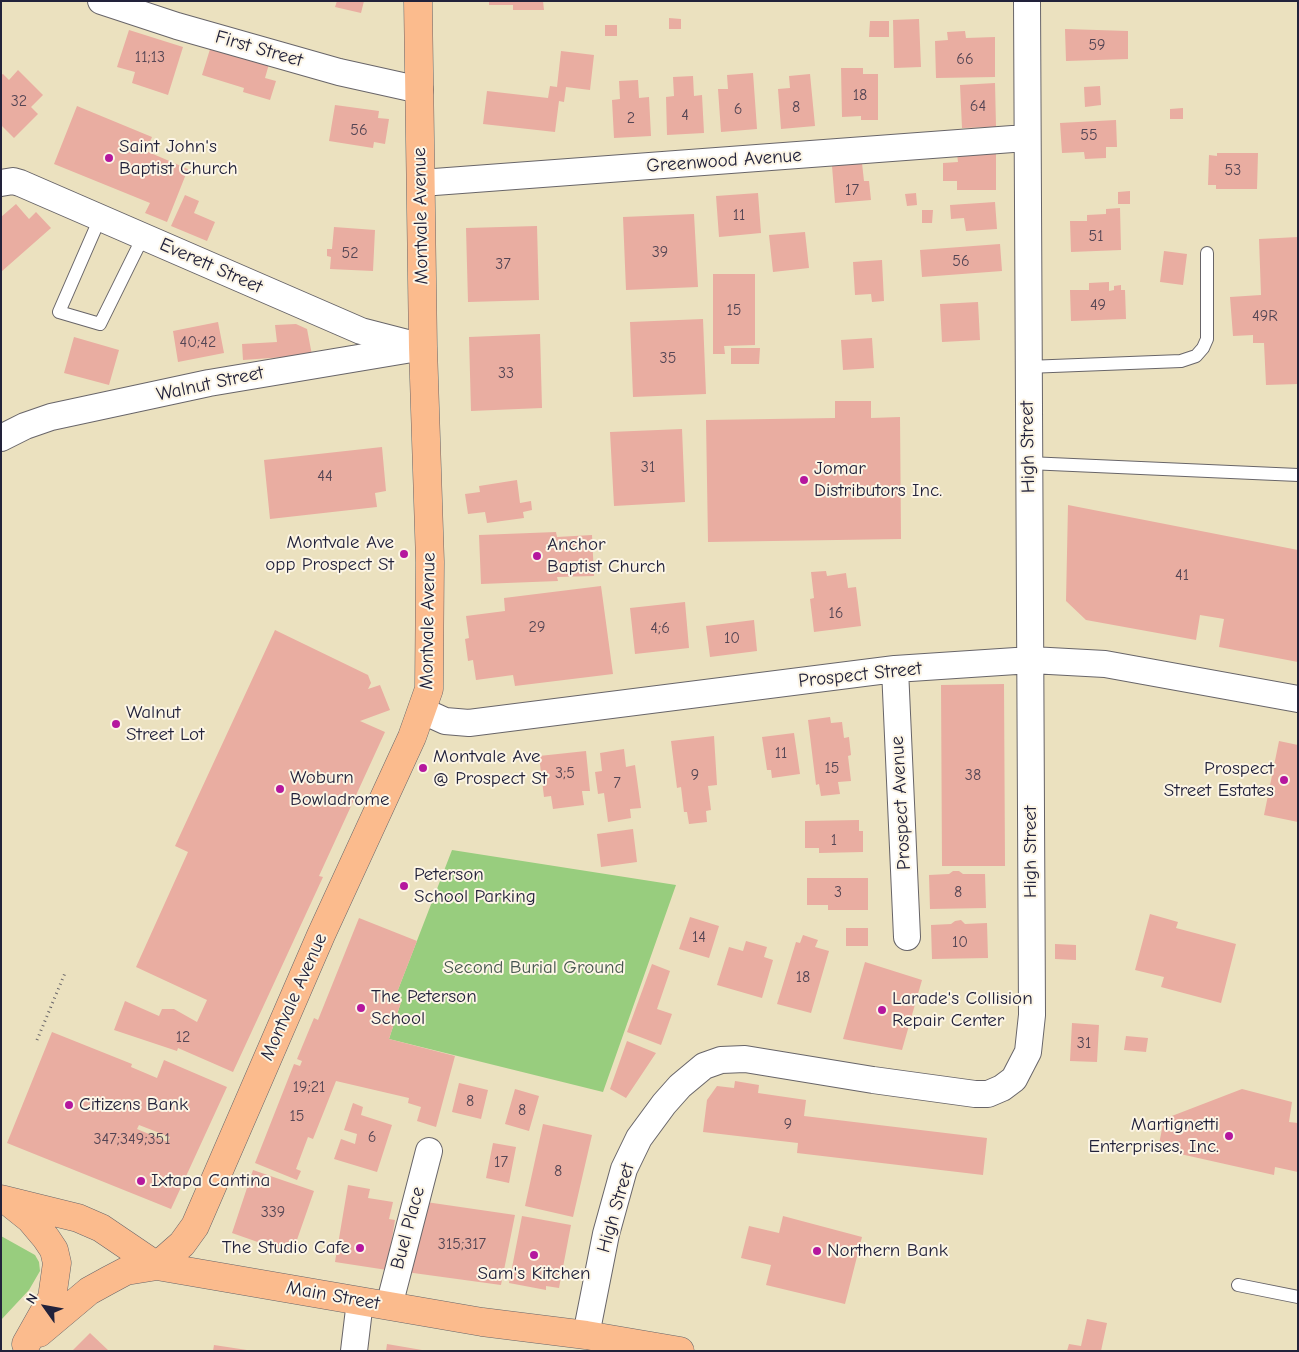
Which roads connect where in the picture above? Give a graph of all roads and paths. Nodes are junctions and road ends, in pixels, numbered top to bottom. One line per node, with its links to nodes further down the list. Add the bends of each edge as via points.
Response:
1 (101, 1): 4 (street, First Street, via 196,32 339,72)
2 (418, 1): 4 (main road, Montvale Avenue)
3 (1027, 1): 5 (street, High Street)
4 (420, 90): 7 (main road, Montvale Avenue)
5 (1026, 138): 7 (street, Greenwood Avenue); 12 (street, High Street)
6 (1, 182): 8 (street, Everett Street, via 20,183)
7 (421, 184): 11 (main road, Montvale Avenue)
8 (100, 218): 9 (street, Everett Street); 9 (lane, via 59,312 100,324)
9 (143, 237): 11 (street, Everett Street, via 361,330)
10 (1207, 252): 12 (lane, via 1207,339 1196,356 1180,361)
11 (423, 347): 13 (street, Walnut Street, via 209,383 51,417); 19 (main road, Montvale Avenue, via 431,677)
12 (1028, 367): 14 (street, High Street)
13 (1, 438)
14 (1028, 463): 15 (lane); 16 (street, High Street)
15 (1298, 475)
16 (1031, 660): 17 (street, Prospect Street); 18 (street, Prospect Street, via 1105,664); 30 (street, High Street, via 1032,1015 1028,1052 1018,1072 1002,1088 988,1094 974,1094 745,1059 721,1060 704,1066 664,1104 639,1138 624,1169 608,1225)
17 (895, 669): 19 (street, Prospect Street, via 469,723 446,721); 20 (street, Prospect Avenue)
18 (1298, 700)
19 (423, 711): 25 (main road, Montvale Avenue, via 321,935 195,1226 182,1244)
20 (906, 937)
21 (66, 974): 22 (path)
22 (37, 1040)
23 (428, 1151): 29 (street, Buel Place)
24 (5, 1200): 25 (main road, Main Street, via 78,1218 101,1228); 31 (main road, via 21,1210 46,1238 57,1263 52,1298)
25 (157, 1266): 28 (main road, Main Street); 31 (main road, via 126,1271 89,1292)
26 (1238, 1285): 27 (lane)
27 (1298, 1297)
28 (360, 1300): 29 (main road, Main Street); 32 (street)
29 (390, 1306): 30 (main road, Main Street)
30 (586, 1335): 33 (main road, Main Street)
31 (22, 1347)
32 (354, 1351)
33 (680, 1351)

